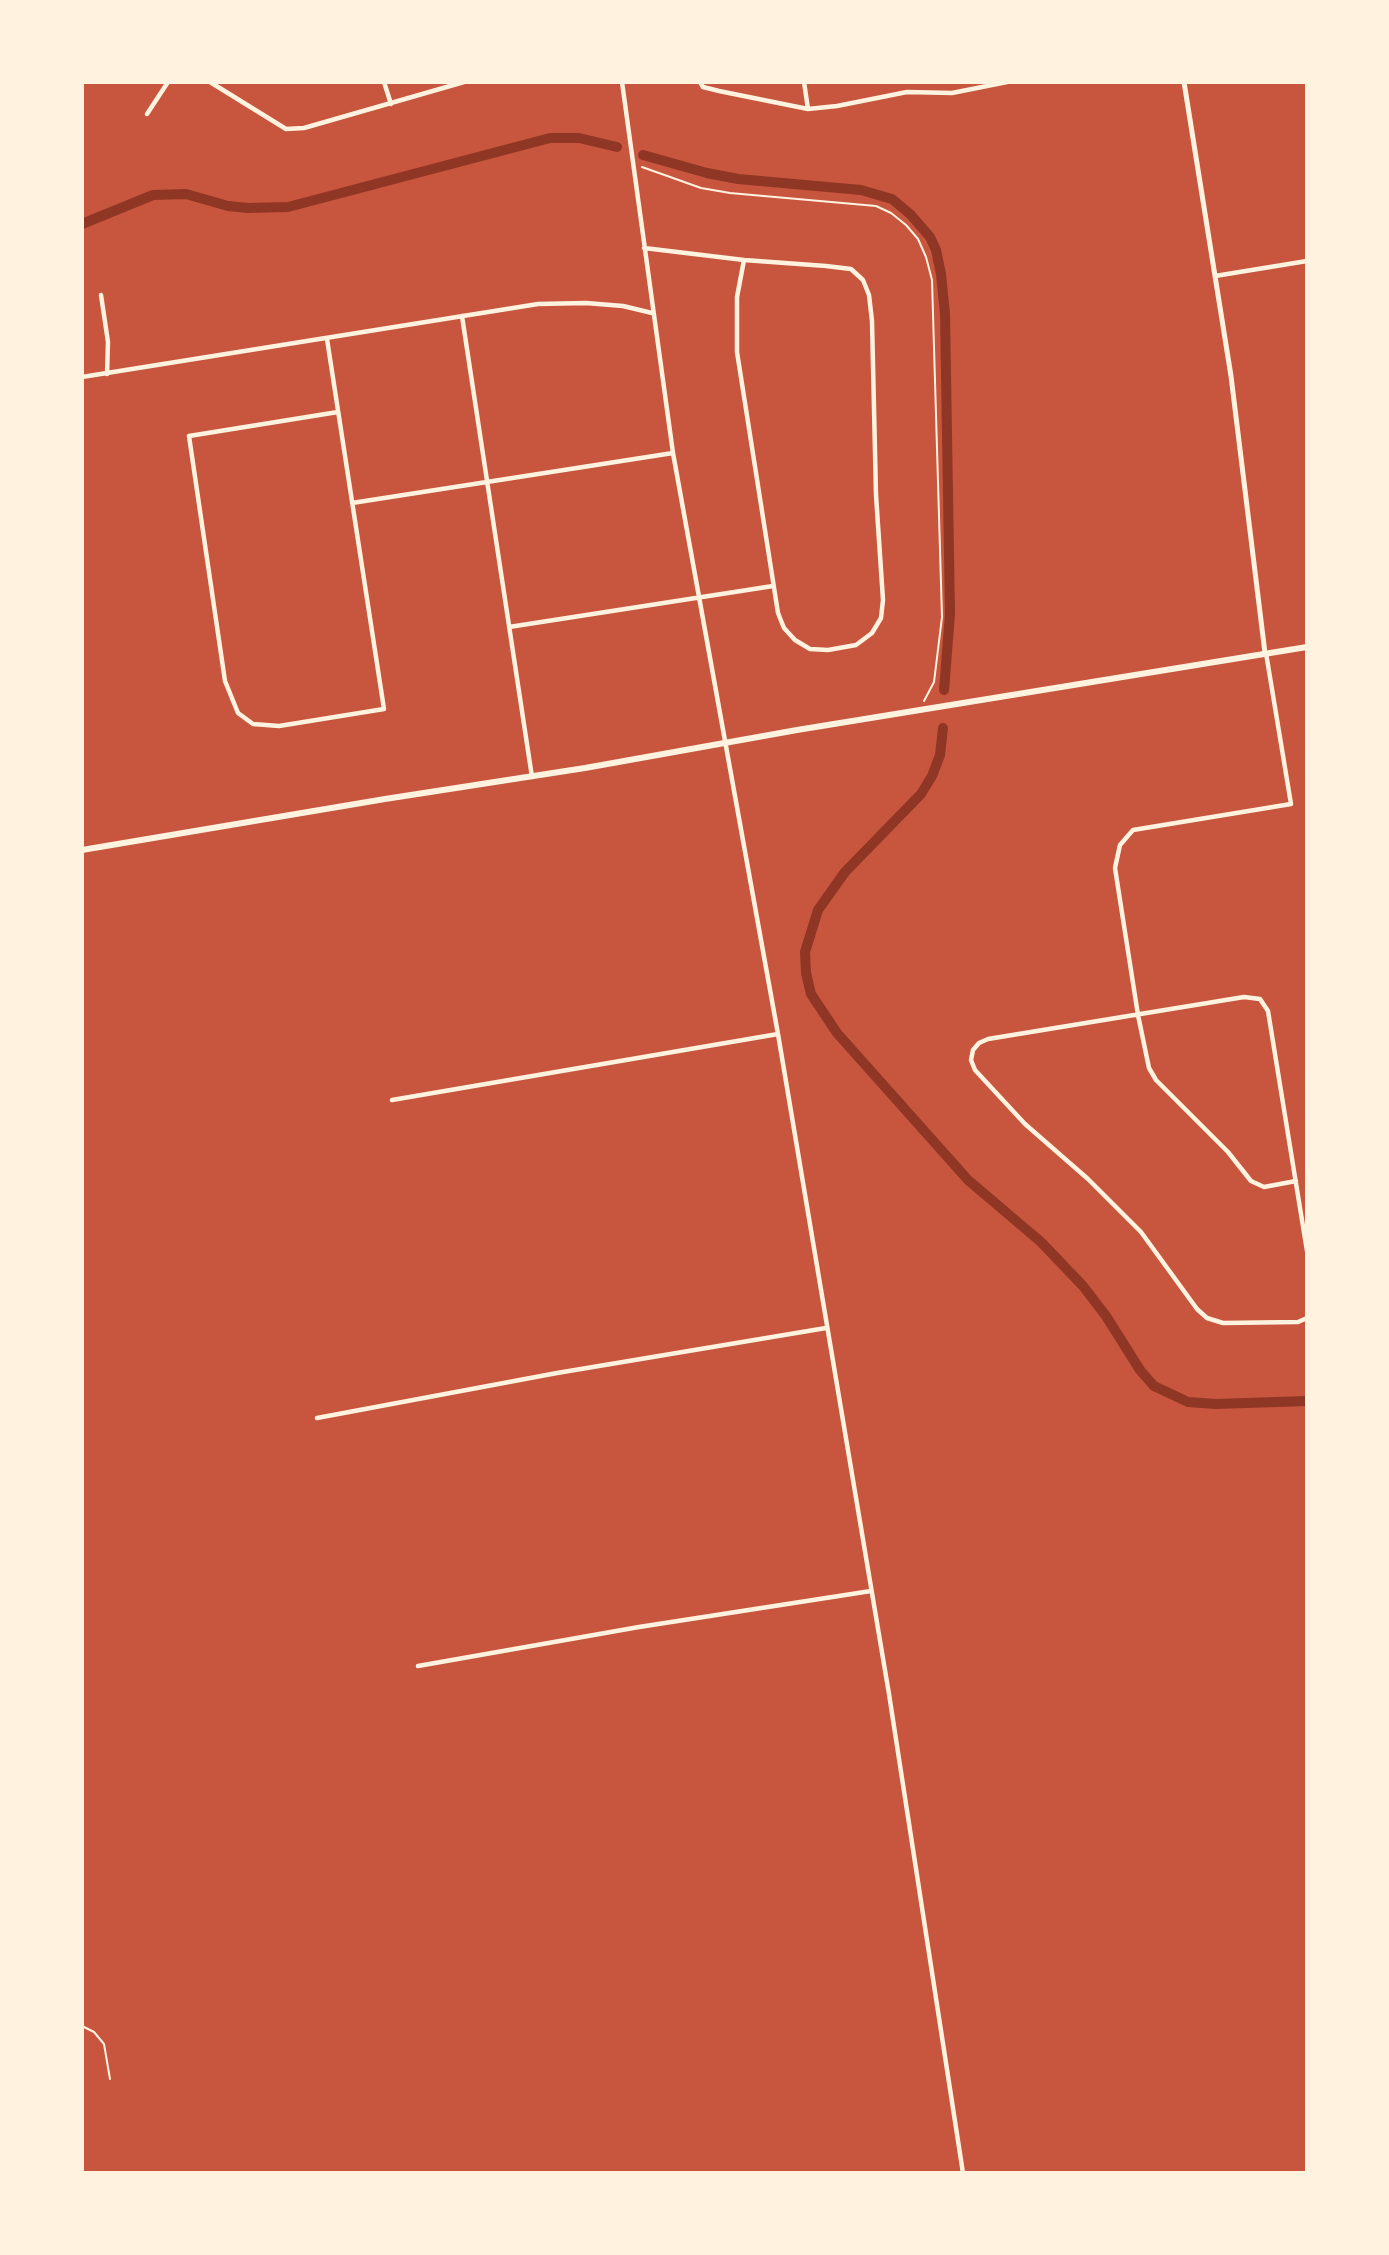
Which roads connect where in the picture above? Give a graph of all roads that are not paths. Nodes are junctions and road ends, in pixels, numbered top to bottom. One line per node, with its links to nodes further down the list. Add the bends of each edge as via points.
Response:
1 (168, 82): 14 (street)
2 (210, 82): 12 (street, via 286,129)
3 (384, 82): 12 (street)
4 (464, 82): 12 (street)
5 (622, 82): 15 (street)
6 (804, 82): 13 (street)
7 (905, 82): 11 (street)
8 (1007, 82): 11 (street, via 952,93)
9 (1184, 82): 18 (street)
10 (701, 85): 13 (street)
11 (907, 92): 13 (street)
12 (391, 104)
13 (808, 109)
14 (147, 114)
15 (644, 248): 16 (street); 20 (street)
16 (744, 260): 29 (street, via 737,296 737,352); 29 (street, via 851,269 863,280 872,321 881,618 856,645 810,649 784,628)
17 (1307, 261): 18 (street)
18 (1215, 276): 33 (street)
19 (101, 295): 23 (street)
20 (652, 313): 21 (street, via 622,306 538,303); 26 (street)
21 (462, 316): 22 (street); 27 (street)
22 (327, 338): 23 (street); 25 (street)
23 (107, 374): 24 (street)
24 (82, 377)
25 (338, 412): 28 (street); 28 (street, via 190,436 225,681 233,705 245,720 279,726 384,709)
26 (673, 453): 27 (street); 30 (street)
27 (487, 482): 28 (street); 31 (street)
28 (352, 503)
29 (772, 586): 30 (street)
30 (698, 597): 31 (street); 34 (street)
31 (509, 627): 35 (street)
32 (1307, 646): 33 (main road)
33 (1265, 653): 34 (main road); 37 (street, via 1291,804 1133,830 1120,845 1115,868)
34 (725, 743): 35 (main road); 38 (street)
35 (532, 776): 36 (main road)
36 (82, 849)
37 (1138, 1015): 40 (street, via 1145,1055 1156,1080 1251,1181 1264,1187); 40 (street, via 1244,997 1261,999 1268,1011); 43 (street, via 988,1038 979,1042 971,1060 1025,1124 1141,1233 1207,1318 1223,1323)
38 (778, 1034): 39 (street); 44 (street)
39 (392, 1100)
40 (1296, 1181): 41 (street)
41 (1306, 1242): 42 (street)
42 (1307, 1251)
43 (1307, 1318)
44 (826, 1328): 45 (street); 46 (street)
45 (317, 1418)
46 (871, 1591): 47 (street); 50 (street)
47 (418, 1666)
48 (82, 2026): 49 (lane, via 104,2044)
49 (110, 2079)
50 (963, 2173)

